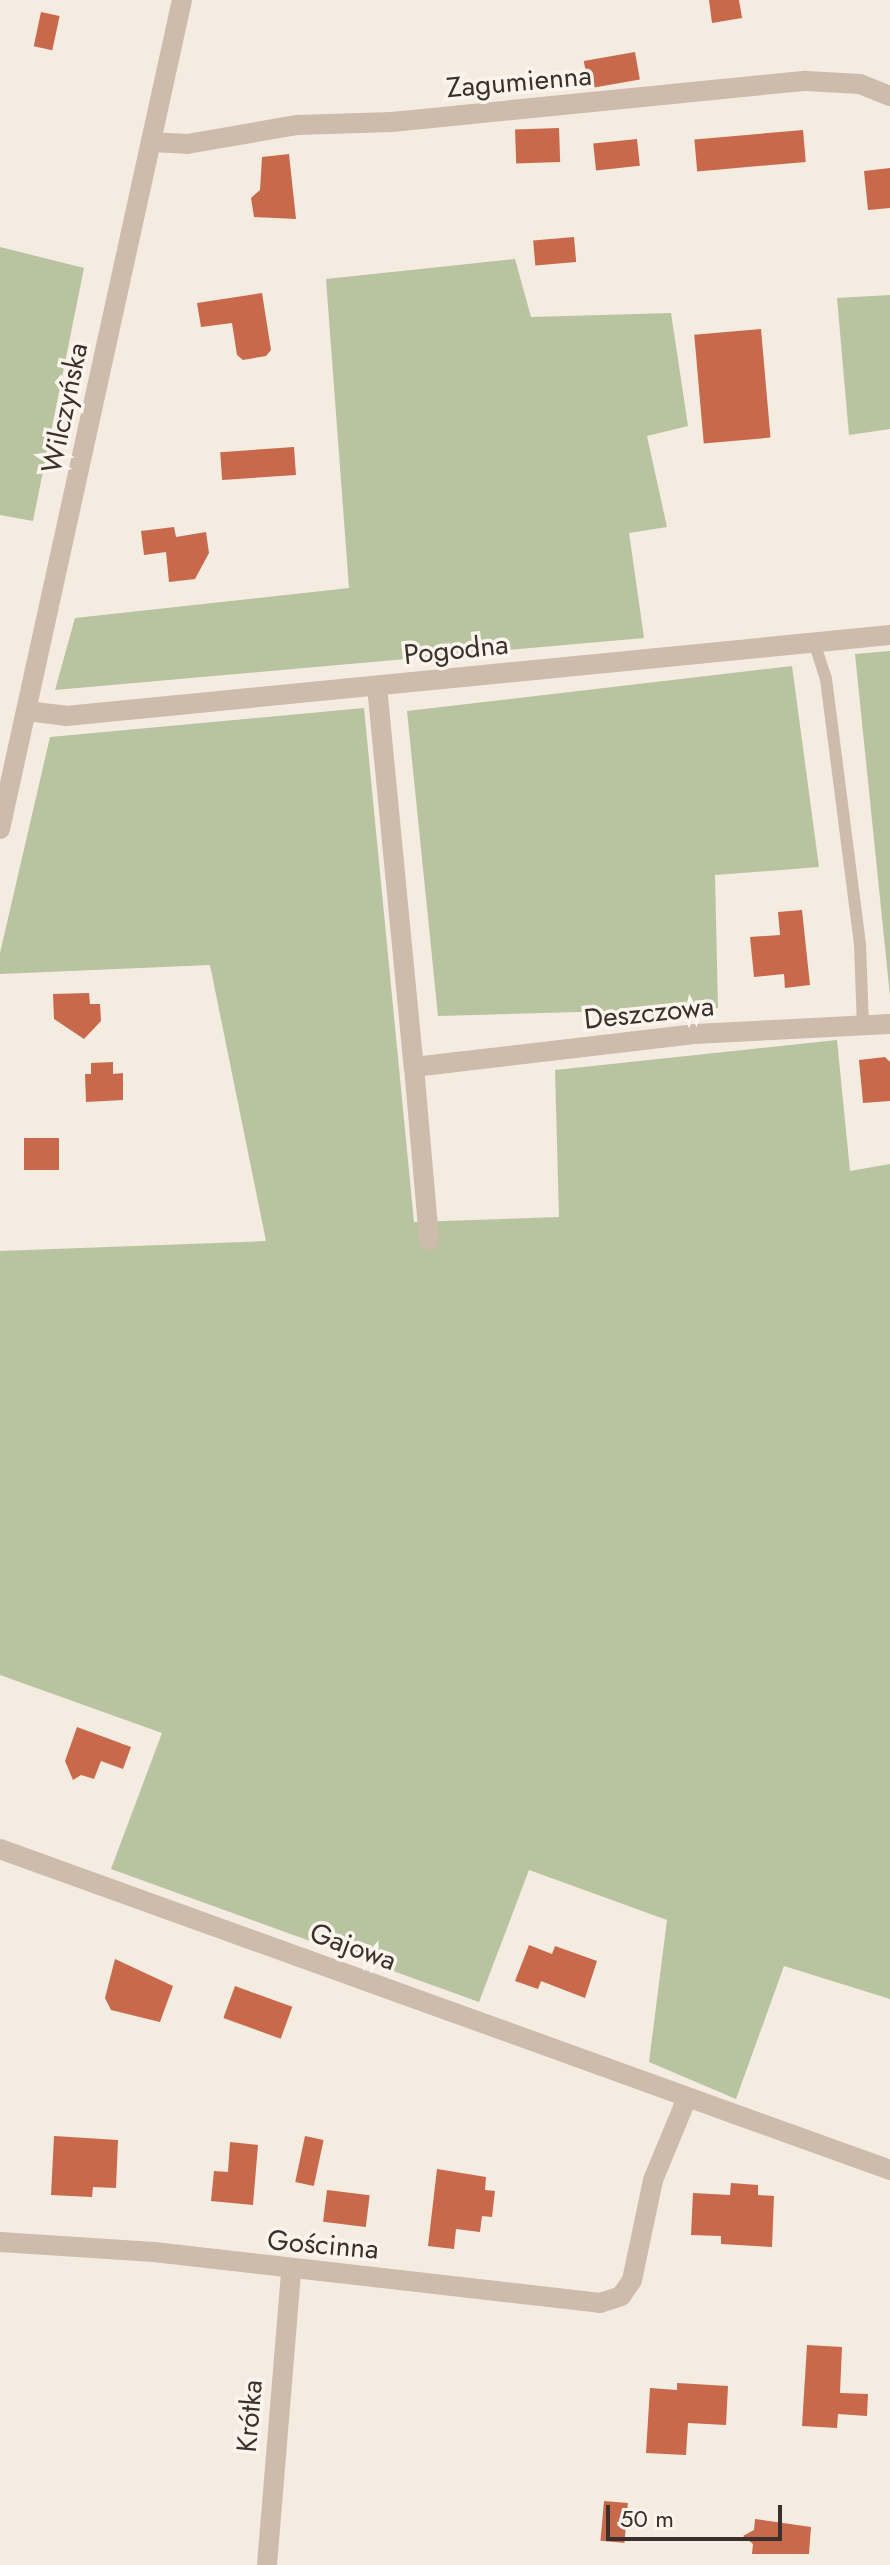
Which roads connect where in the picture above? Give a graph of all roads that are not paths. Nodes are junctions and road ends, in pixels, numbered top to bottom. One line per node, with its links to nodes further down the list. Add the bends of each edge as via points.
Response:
1 (182, 0): 3 (street, Wilczyńska)
2 (890, 96): 3 (street, Zagumienna, via 860,84 806,81 392,122 297,125 187,144)
3 (151, 142): 7 (street, Wilczyńska)
4 (890, 635): 5 (street, Pogodna)
5 (814, 642): 6 (street, Pogodna); 10 (lane, via 826,679 860,945)
6 (377, 686): 7 (street, Pogodna, via 66,716); 11 (street)
7 (27, 711): 8 (street, Wilczyńska)
8 (0, 829)
9 (890, 1024): 10 (street, Deszczowa)
10 (863, 1027): 11 (street, Deszczowa, via 694,1034)
11 (414, 1067): 12 (street)
12 (429, 1240)
13 (0, 1849): 14 (street, Gajowa)
14 (687, 2098): 15 (street, Gajowa, via 827,2143); 17 (street, Gościnna, via 653,2180 632,2280 621,2296 600,2303)
15 (890, 2170)
16 (0, 2242): 17 (street, Gościnna, via 154,2252)
17 (291, 2272): 18 (street, Krótka)
18 (267, 2565)

